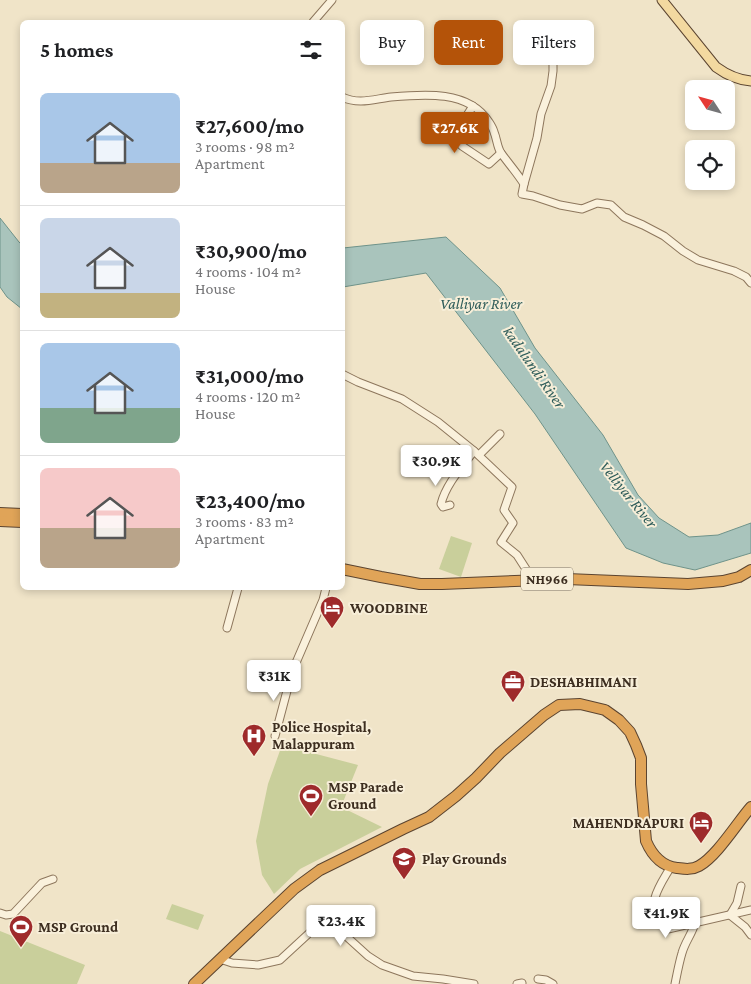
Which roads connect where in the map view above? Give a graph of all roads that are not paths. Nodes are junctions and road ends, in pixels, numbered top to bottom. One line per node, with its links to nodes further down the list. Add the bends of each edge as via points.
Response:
1 (332, 0): 3 (street)
2 (662, 0): 5 (main road, via 716,67 738,79)
3 (316, 20)
4 (553, 65): 9 (street, via 551,86)
5 (751, 81)
6 (345, 98): 7 (street, via 363,102 405,96 451,96)
7 (473, 106): 8 (street, via 481,110 489,122); 8 (street, via 453,136 489,164)
8 (501, 153): 9 (street)
9 (524, 184): 10 (street, via 522,194 560,205 582,208 598,203 611,205 624,218 664,236 683,252 734,271)
10 (751, 283)
11 (345, 376): 13 (street, via 402,399)
12 (500, 434): 13 (street)
13 (477, 453): 14 (street, via 448,487 441,504 443,507); 23 (street, via 512,487 504,510 513,523 501,542 517,555)
14 (450, 505)
15 (0, 513): 16 (highway)
16 (20, 515)
17 (20, 516): 18 (highway)
18 (0, 521)
19 (345, 570): 23 (highway, NH966, via 420,584)
20 (751, 570): 23 (highway, NH966, via 723,581 688,584)
21 (345, 576): 22 (highway, NH966, via 380,584 442,591 564,585 688,590 724,588)
22 (751, 578)
23 (533, 580)
24 (237, 590): 26 (street)
25 (325, 590): 27 (street)
26 (226, 628)
27 (292, 672): 28 (street, via 288,675); 29 (street)
28 (264, 673)
29 (275, 736)
30 (751, 807): 31 (highway, via 708,860 686,870)
31 (670, 868): 37 (street, via 655,896 653,908 659,921 668,929); 39 (highway, via 656,858 646,841 641,758 630,732 605,710 580,704 559,705 544,714 428,818 320,870 294,889)
32 (53, 879): 35 (street, via 42,882 13,914)
33 (741, 886): 36 (street)
34 (751, 910): 36 (street)
35 (0, 913)
36 (730, 915): 37 (street); 38 (street)
37 (695, 924): 44 (street, via 682,952)
38 (751, 935)
39 (220, 959): 41 (highway); 42 (street, via 258,965 280,960 318,925 336,927 382,965 413,976)
40 (538, 979): 43 (street)
41 (194, 984)
42 (474, 984)
43 (553, 984)
44 (674, 984)

